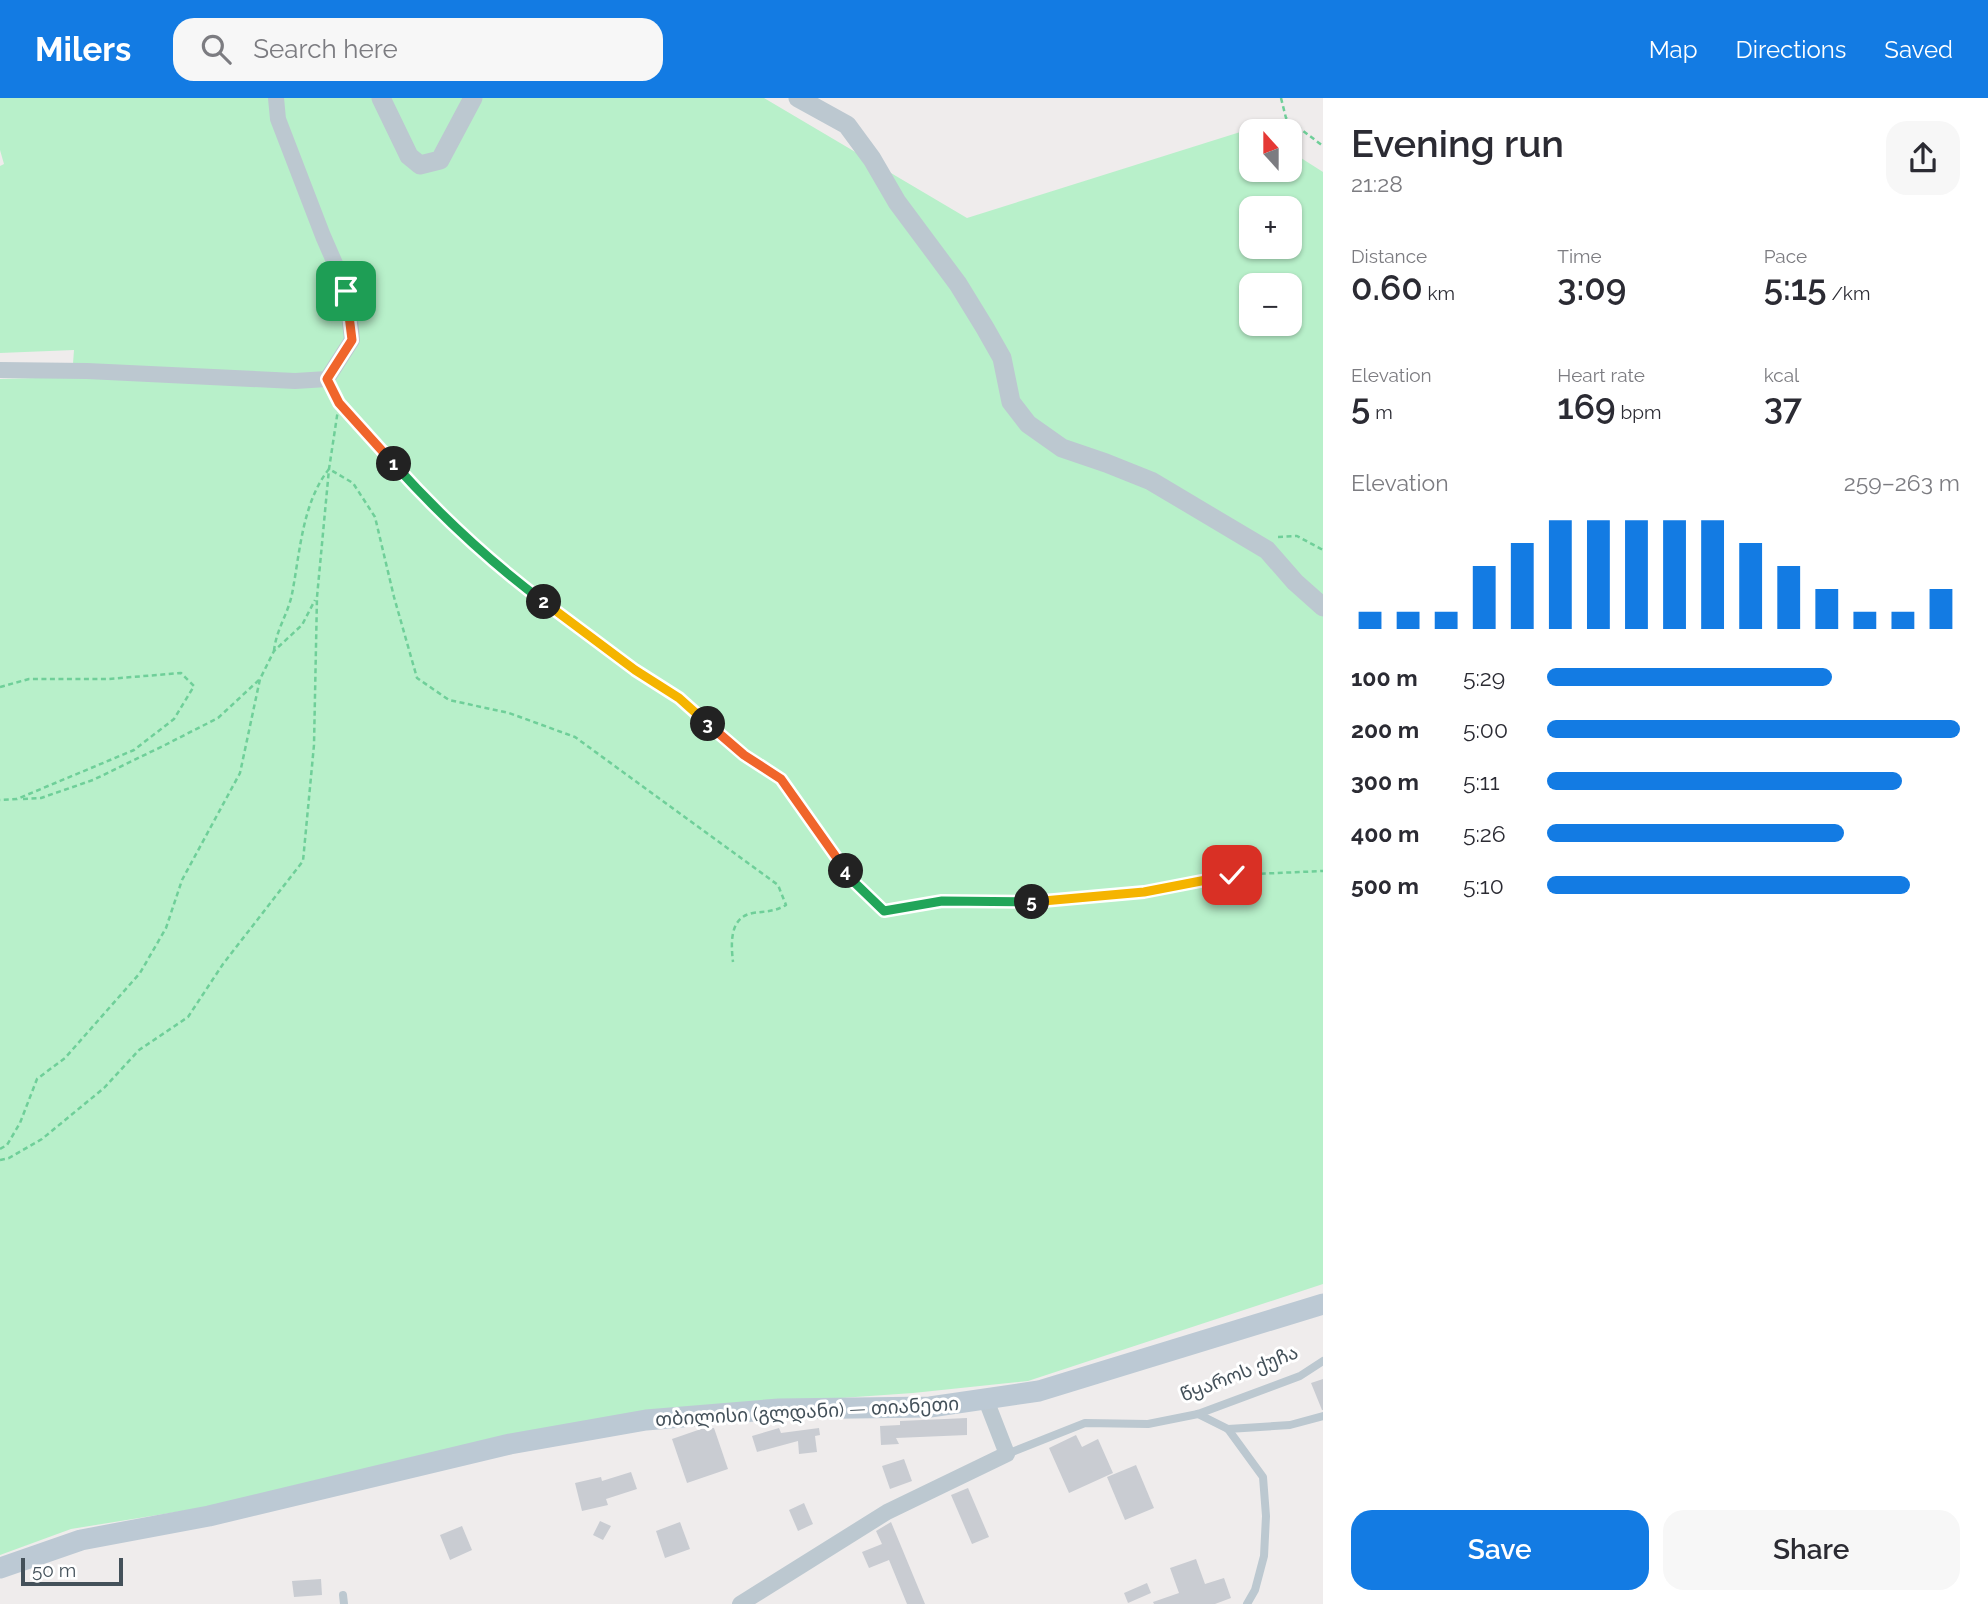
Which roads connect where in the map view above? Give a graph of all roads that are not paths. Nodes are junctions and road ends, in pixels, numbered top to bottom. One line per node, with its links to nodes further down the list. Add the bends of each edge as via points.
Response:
1 (276, 98): 5 (street, via 278,119 346,291 352,340 327,379 295,382)
2 (381, 98): 3 (street, via 409,156 420,164 440,160)
3 (473, 98)
4 (798, 98): 6 (street, via 847,125 872,159 985,328 1002,358 1011,402 1028,424 1062,448 1151,481 1267,550)
5 (0, 370)
6 (1323, 607)
7 (1323, 1304): 9 (main road, თბილისი (გლდანი) — თიანეთი, via 1039,1391)
8 (1323, 1363): 10 (lane, წყაროს ქუჩა)
9 (986, 1400): 13 (street); 14 (main road, თბილისი (გლდანი) — თიანეთი, via 646,1420 510,1444 209,1516 81,1540)
10 (1198, 1414): 12 (lane); 13 (lane, წყაროს ქუჩა, via 1148,1424 1085,1423)
11 (1323, 1416): 12 (lane, via 1290,1425)
12 (1228, 1429): 16 (lane, via 1263,1477 1264,1556)
13 (1007, 1454): 15 (street, წყაროს ქუჩა, via 887,1512)
14 (0, 1568)
15 (740, 1604)
16 (1247, 1604)

